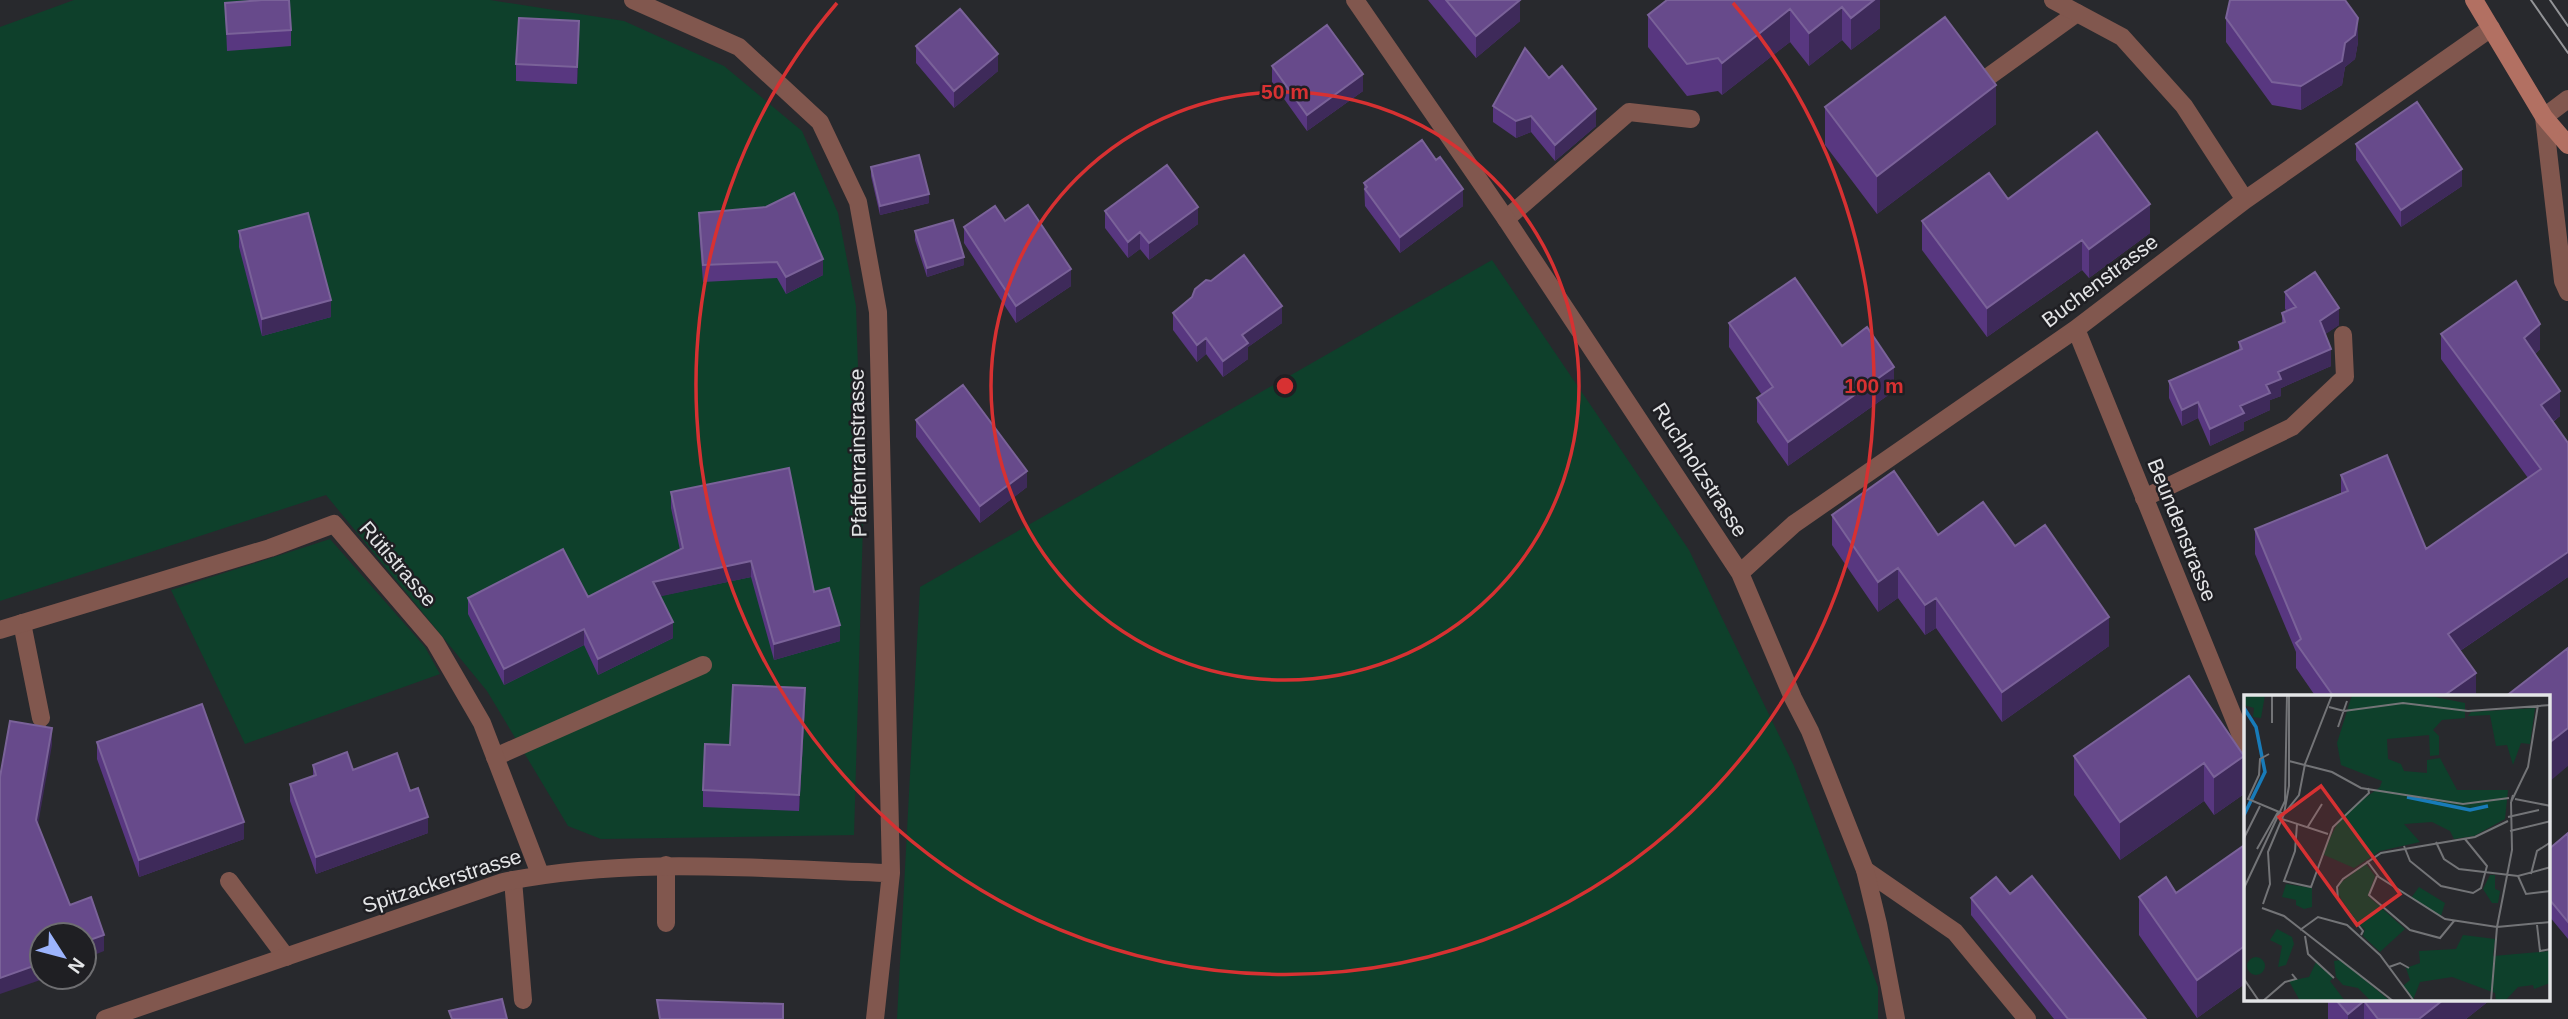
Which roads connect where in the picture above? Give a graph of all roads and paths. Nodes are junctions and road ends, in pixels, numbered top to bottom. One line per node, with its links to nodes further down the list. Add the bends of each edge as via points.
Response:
1 (633, 0): 27 (street, Pfaffenrainstrasse, via 739,47 820,121 858,202 878,312)
2 (1355, 0): 13 (street, Ruchholzstrasse)
3 (2053, 0): 5 (street)
4 (2474, 0): 6 (main road)
5 (2077, 13): 7 (street); 12 (street, via 2122,37 2185,106)
6 (2490, 28): 9 (main road); 12 (street, Buchenstrasse)
7 (1988, 77)
8 (2568, 99): 9 (street)
9 (2544, 117): 11 (main road); 14 (street)
10 (1691, 119): 13 (street, via 1629,112)
11 (2568, 145)
12 (2245, 200): 15 (street, Buchenstrasse)
13 (1506, 219): 18 (street, Ruchholzstrasse)
14 (2566, 286)
15 (2076, 329): 17 (street, Beundenstrasse); 18 (street, Buchenstrasse, via 1794,524)
16 (2343, 335): 17 (street, via 2345,377 2292,427)
17 (2144, 498): 23 (street, Beundenstrasse)
18 (1740, 573): 26 (street, Ruchholzstrasse)
19 (22, 623): 20 (street, Rütistrasse); 22 (street); 24 (street, Rütistrasse, via 270,548 334,524 435,642 482,723)
20 (0, 630)
21 (703, 665): 24 (street)
22 (41, 718)
23 (2244, 743)
24 (495, 757): 28 (street, Rütistrasse)
25 (666, 865): 27 (street, Spitzackerstrasse); 28 (street, Spitzackerstrasse); 31 (street)
26 (1865, 870): 36 (street, Ruchholzstrasse); 37 (street, via 1955,932)
27 (891, 873): 35 (street, Pfaffenrainstrasse)
28 (540, 874): 29 (street, Spitzackerstrasse)
29 (513, 880): 32 (street, Spitzackerstrasse); 33 (street)
30 (229, 881): 32 (street)
31 (666, 923)
32 (286, 957): 34 (street, Spitzackerstrasse)
33 (523, 1000)
34 (105, 1019)
35 (875, 1019)
36 (1896, 1019)
37 (2027, 1019)

